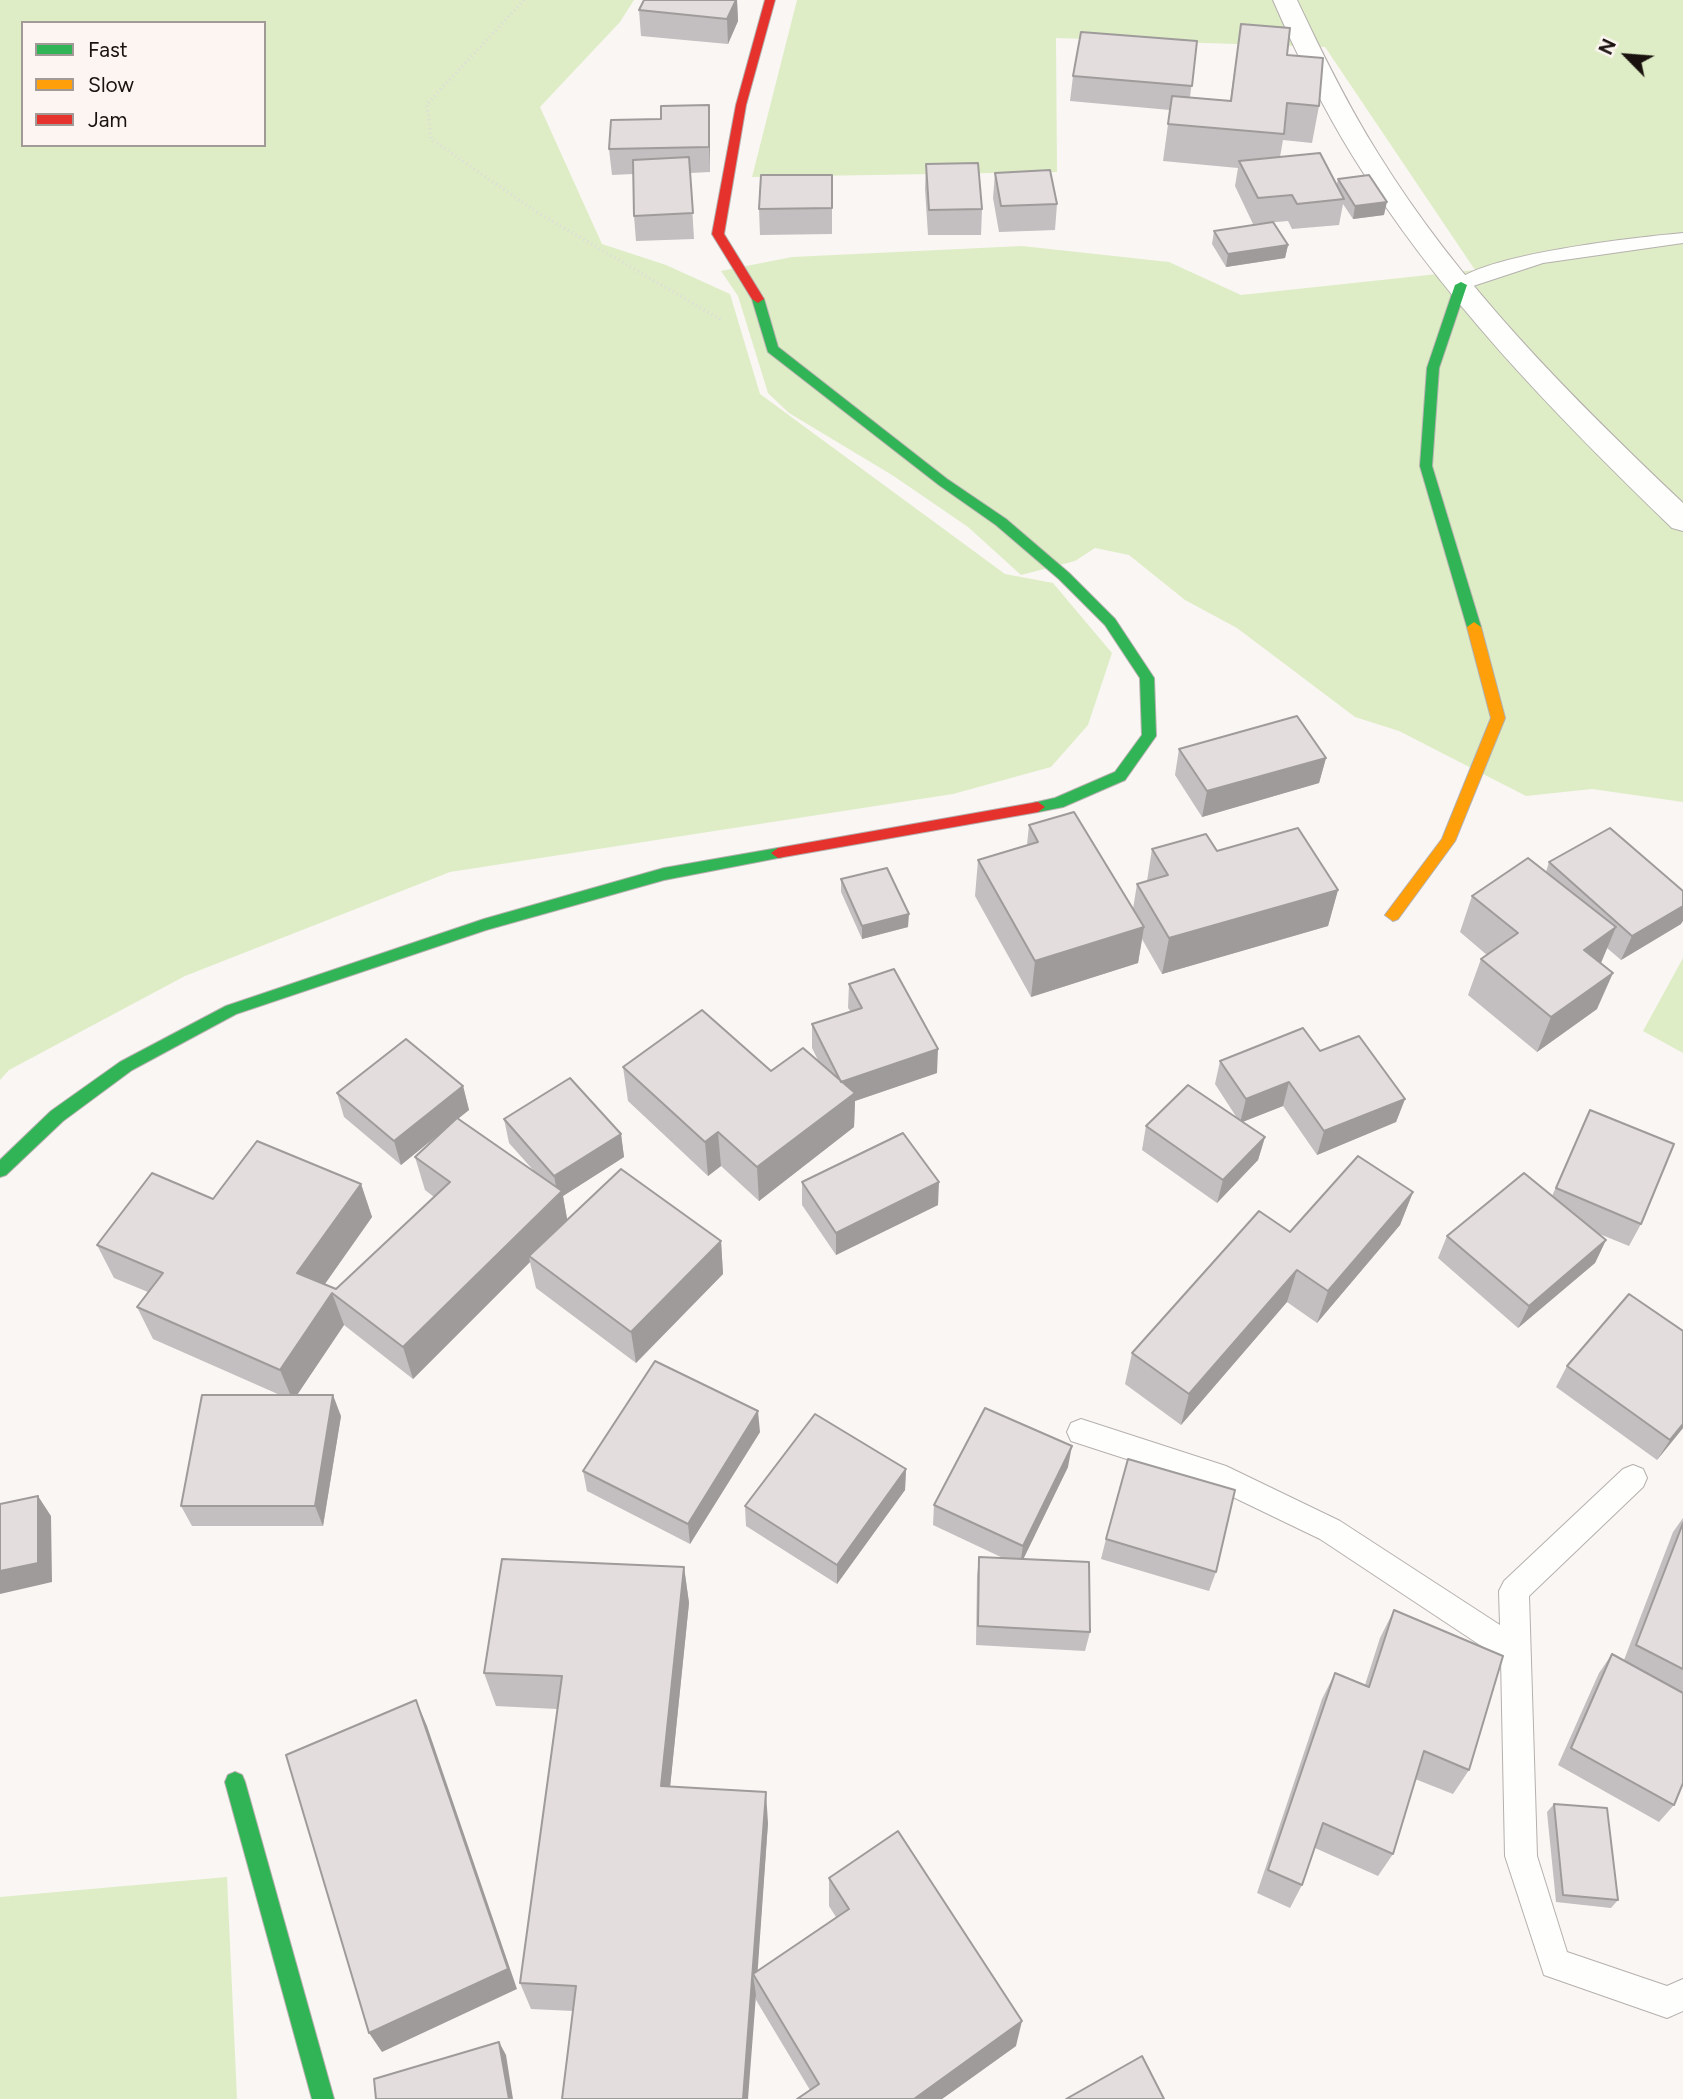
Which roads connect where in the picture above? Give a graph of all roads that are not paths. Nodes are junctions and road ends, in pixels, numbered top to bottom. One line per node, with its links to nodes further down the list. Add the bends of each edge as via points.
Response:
1 (770, 0): 7 (street, via 741,105 718,234 761,303 772,349 1001,522 1110,622 1147,678 1149,736 1120,776 1058,803 664,874 484,925 231,1010 126,1066 57,1116)
2 (1285, 0): 4 (street, via 1309,53 1379,177)
3 (1683, 238): 4 (lane, via 1601,246 1495,270)
4 (1461, 285): 5 (street); 6 (street, via 1433,368 1426,466 1498,718 1448,841)
5 (1683, 521)
6 (1393, 915)
7 (0, 1170)
8 (1081, 1432): 10 (lane, via 1216,1475 1330,1530)
9 (1633, 1478): 10 (lane, via 1514,1591)
10 (1515, 1651): 12 (lane, via 1521,1856 1555,1964 1667,2001)
11 (234, 1782): 13 (street)
12 (1683, 1995)
13 (323, 2099)

